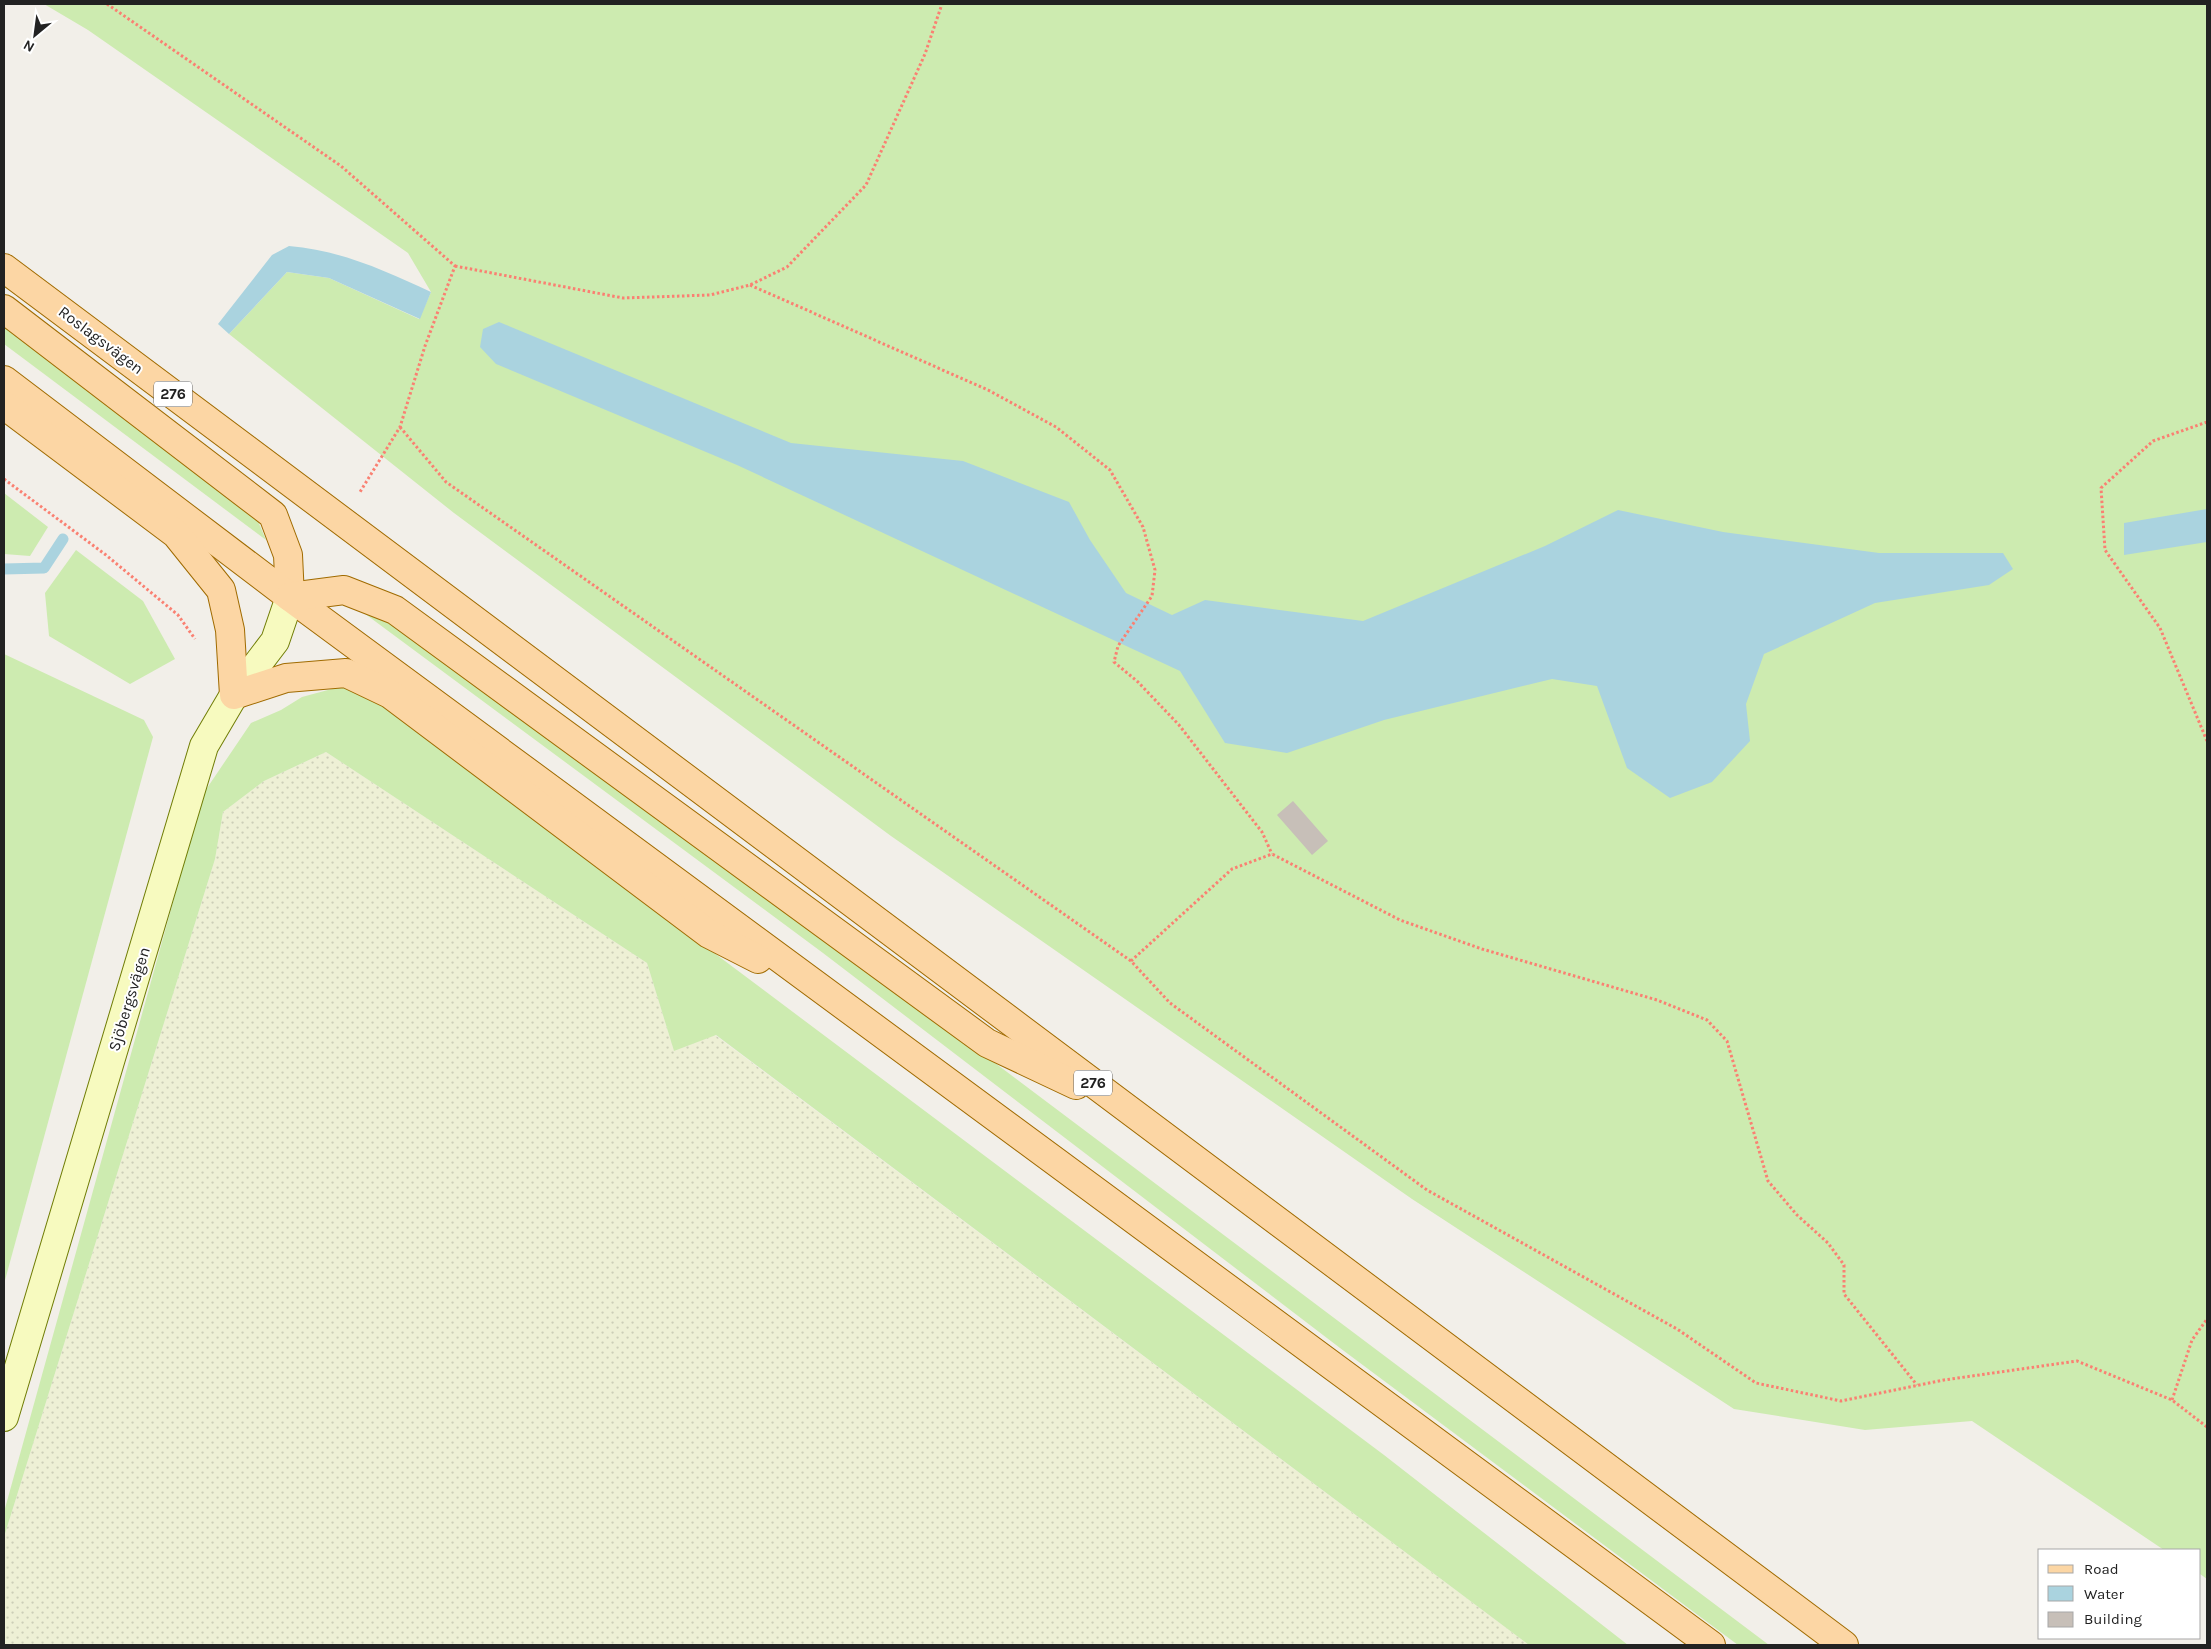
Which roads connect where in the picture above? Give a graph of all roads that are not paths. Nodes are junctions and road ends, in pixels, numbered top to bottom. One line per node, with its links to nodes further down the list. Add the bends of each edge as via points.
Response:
1 (4, 268): 8 (main road, Roslagsvägen / 276)
2 (4, 309): 5 (main road, via 273,515 288,555)
3 (4, 380): 5 (main road)
4 (4, 405): 6 (main road, via 176,534 221,590 230,630)
5 (290, 597): 6 (street, Sjöbergsvägen, via 275,641); 7 (main road); 8 (main road, via 344,590 395,610 987,1043)
6 (234, 695): 7 (main road, via 286,678 346,673 390,694 709,934); 9 (street, Sjöbergsvägen, via 204,746)
7 (831, 996): 10 (main road)
8 (1128, 1109): 11 (main road, 276)
9 (4, 1417)
10 (1711, 1645)
11 (1844, 1645)

